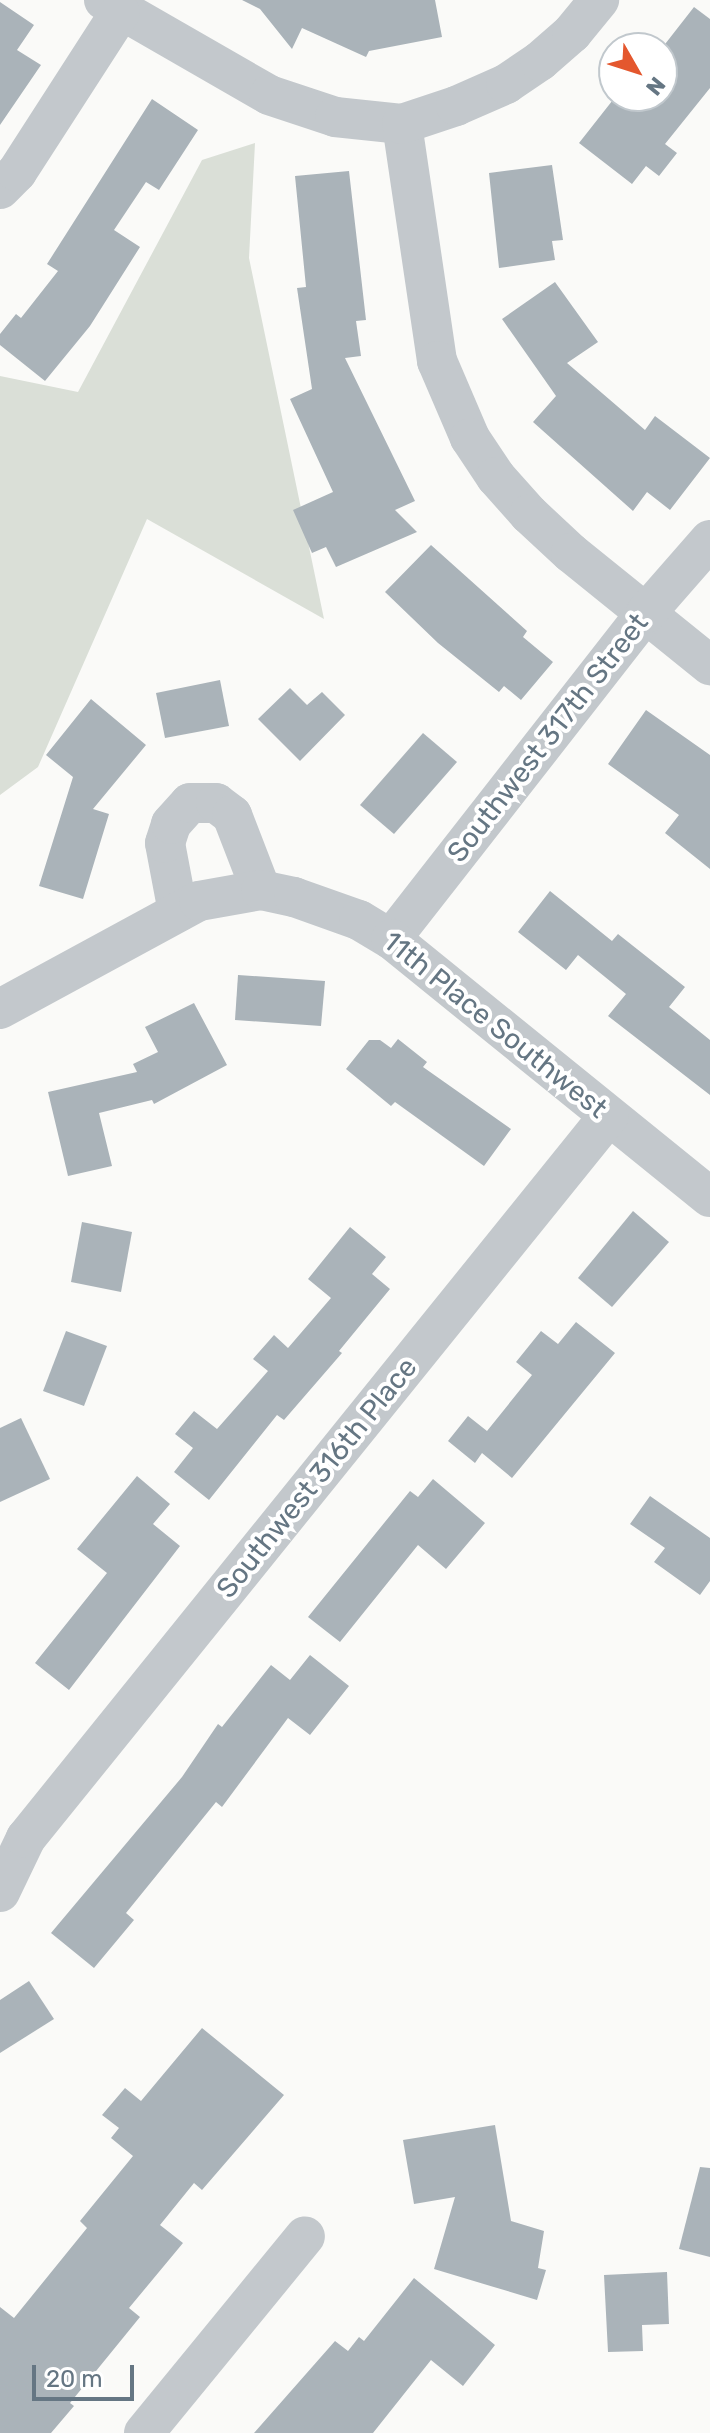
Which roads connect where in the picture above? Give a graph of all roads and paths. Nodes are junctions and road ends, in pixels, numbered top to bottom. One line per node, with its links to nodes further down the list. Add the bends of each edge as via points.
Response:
1 (599, 0): 3 (street, via 572,33 506,84)
2 (112, 6): 3 (street, via 269,95 335,117); 4 (street, via 17,172)
3 (402, 124): 6 (street, via 437,361 470,438 529,514)
4 (0, 189)
5 (710, 540): 6 (street, Southwest 317th Street)
6 (646, 613): 7 (street); 10 (street, Southwest 317th Street)
7 (710, 665)
8 (261, 890): 9 (street, 11th Place Southwest, via 199,901); 9 (street, via 232,815 216,803 190,803 171,824 165,843); 10 (street, 11th Place Southwest, via 325,906)
9 (178, 912): 11 (street, 11th Place Southwest)
10 (391, 939): 12 (street, 11th Place Southwest)
11 (0, 1009)
12 (608, 1117): 13 (street, 11th Place Southwest); 14 (street, Southwest 316th Place)
13 (710, 1197)
14 (13, 1847): 15 (street, Southwest 316th Place)
15 (0, 1892)
16 (305, 2236): 17 (street)
17 (144, 2433)

